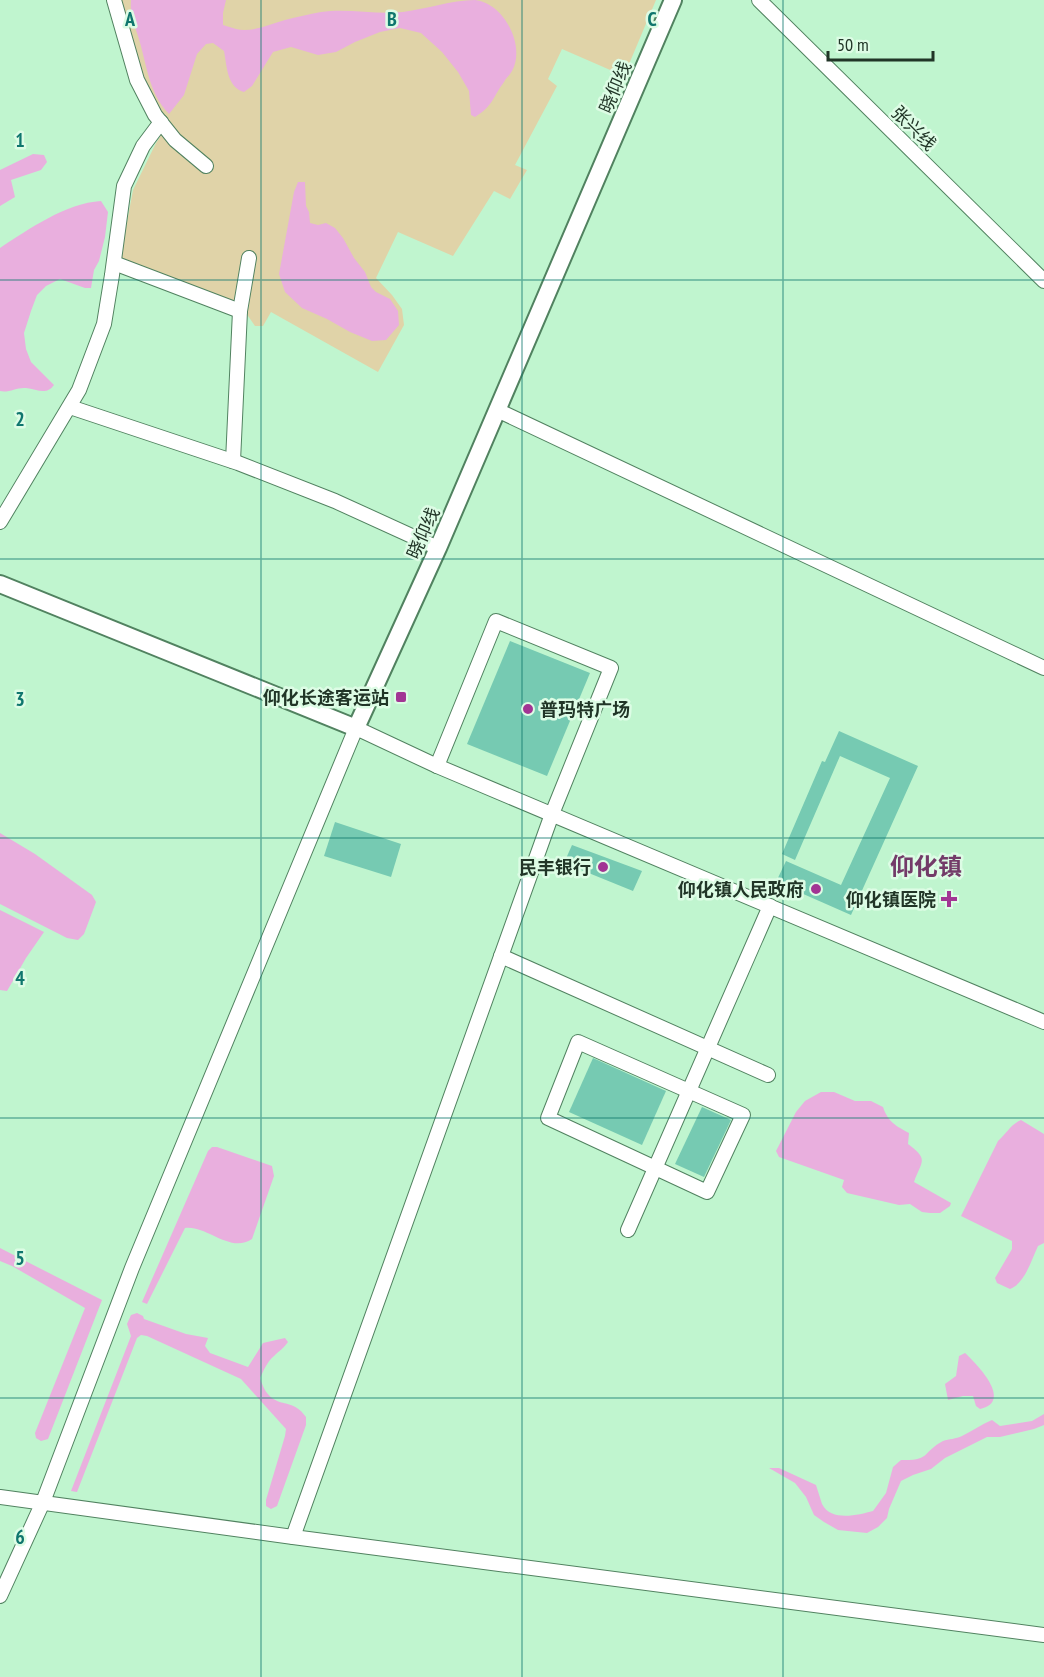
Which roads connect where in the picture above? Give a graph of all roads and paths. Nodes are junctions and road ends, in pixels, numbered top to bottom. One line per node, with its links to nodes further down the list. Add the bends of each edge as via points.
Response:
1 (114, 0): 4 (street, via 136,80)
2 (673, 0): 11 (main road, 晓仰线)
3 (759, 0): 8 (street, 张兴线)
4 (160, 122): 5 (street); 7 (street, via 143,146 124,186)
5 (206, 166)
6 (249, 258): 9 (street)
7 (114, 263): 9 (street); 10 (street, via 104,324)
8 (1044, 281)
9 (240, 311): 12 (street)
10 (70, 407): 12 (street); 13 (street)
11 (497, 410): 14 (main road, 晓仰线); 16 (street)
12 (233, 461): 14 (street, via 335,501)
13 (0, 522)
14 (438, 548): 17 (main road, 晓仰线)
15 (0, 584): 17 (main road)
16 (1044, 668)
17 (356, 728): 18 (street); 29 (street, via 132,1268)
18 (437, 766): 19 (street); 19 (street, via 496,621 611,668)
19 (552, 813): 20 (street); 21 (street)
20 (770, 906): 22 (street); 23 (street)
21 (501, 956): 23 (street); 30 (street)
22 (1044, 1022)
23 (708, 1047): 24 (street); 25 (street)
24 (768, 1075)
25 (689, 1091): 26 (street); 26 (street, via 743,1115 707,1192); 26 (street, via 578,1042 548,1118)
26 (655, 1168): 27 (street)
27 (628, 1230)
28 (0, 1497): 29 (street)
29 (43, 1502): 30 (street); 31 (street)
30 (293, 1537): 32 (street)
31 (0, 1596)
32 (1044, 1635)

